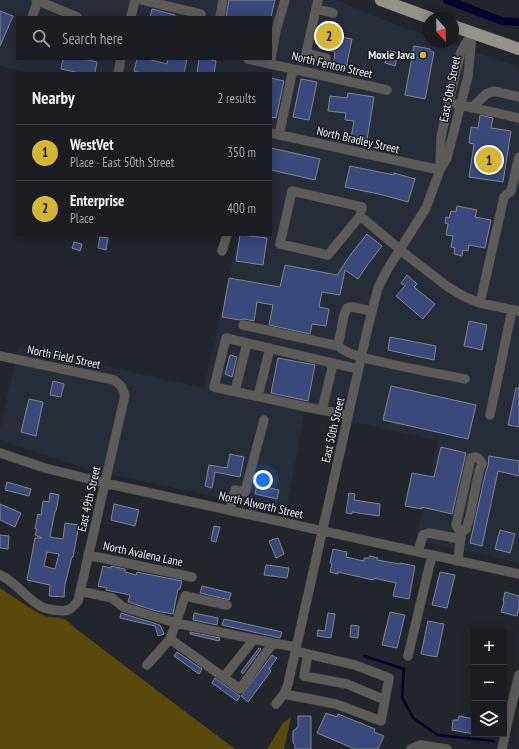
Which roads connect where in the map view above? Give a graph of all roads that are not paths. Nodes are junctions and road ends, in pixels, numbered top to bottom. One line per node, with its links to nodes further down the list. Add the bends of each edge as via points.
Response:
1 (36, 0): 11 (street); 12 (street)
2 (135, 0): 13 (street)
3 (142, 0): 9 (street)
4 (223, 0): 14 (street)
5 (285, 0): 18 (street)
6 (381, 0): 10 (main road)
7 (317, 4): 8 (street); 23 (street)
8 (333, 13)
9 (201, 14)
10 (423, 15)
11 (32, 16)
12 (75, 16)
13 (131, 16)
14 (220, 16)
15 (459, 28): 16 (main road)
16 (472, 33): 17 (main road); 29 (street, East 50th Street, via 461,52); 30 (street, East 50th Street, via 468,76)
17 (519, 49)
18 (272, 53)
19 (326, 58): 23 (street)
20 (121, 60): 26 (street)
21 (252, 60): 24 (street, North Fenton Street)
22 (271, 60): 24 (street)
23 (304, 62): 25 (street, North Fenton Street); 27 (street, North Fenton Street)
24 (270, 64): 25 (street, North Fenton Street)
25 (293, 69): 33 (street)
26 (118, 72)
27 (386, 90)
28 (519, 97): 31 (street, via 494,91 486,94)
29 (449, 102): 30 (street); 35 (street, East 50th Street, via 441,137)
30 (460, 105): 31 (street); 35 (street, East 50th Street, via 447,158)
31 (472, 108): 32 (street)
32 (519, 118)
33 (275, 134): 35 (street, North Bradley Street)
34 (519, 157): 40 (street, via 511,190 504,197)
35 (440, 170): 38 (street, East 50th Street, via 426,208)
36 (360, 216): 36 (street, via 328,255 280,244 292,191 362,207); 38 (street)
37 (227, 236): 39 (street)
38 (400, 250): 40 (street, via 448,287); 42 (street, East 50th Street, via 378,288)
39 (222, 251)
40 (480, 303): 41 (street)
41 (515, 310): 57 (street)
42 (372, 311): 45 (street, via 347,308); 48 (street, East 50th Street)
43 (243, 325): 45 (street)
44 (247, 343): 46 (street); 53 (street); 53 (street, via 226,338 214,387)
45 (338, 346): 48 (street, via 343,351)
46 (270, 348): 49 (street); 54 (street)
47 (0, 356): 52 (street, North Field Street, via 114,380)
48 (361, 357): 50 (street, East 50th Street); 51 (street)
49 (333, 364): 50 (street); 55 (street)
50 (358, 369): 56 (street, East 50th Street)
51 (465, 379)
52 (121, 386): 60 (street, East 49th Street, via 125,395)
53 (235, 392): 54 (street)
54 (258, 396): 55 (street)
55 (322, 410): 56 (street)
56 (348, 415): 62 (street, East 50th Street)
57 (490, 415)
58 (264, 420): 61 (street, via 245,492 235,490)
59 (0, 453): 60 (street, North Alworth Street, via 44,468)
60 (105, 483): 61 (street, North Alworth Street); 65 (street, East 49th Street)
61 (230, 510): 62 (street, North Alworth Street)
62 (322, 531): 64 (street, North Alworth Street); 77 (street, East 50th Street)
63 (461, 536): 63 (street, via 470,516 482,464 476,457 471,458 456,525); 64 (street, via 429,533 423,535); 67 (street)
64 (418, 552): 66 (street, North Alworth Street)
65 (88, 555): 70 (street, North Avalena Lane); 71 (street, East 49th Street)
66 (432, 555): 67 (street, North Alworth Street); 79 (street)
67 (458, 561): 68 (street, North Alworth Street)
68 (518, 571)
69 (0, 575): 71 (street, East 49th Street, via 41,607 48,609 64,612 73,608)
70 (192, 577)
71 (80, 591): 73 (street, via 112,598 123,607)
72 (227, 605): 73 (street, via 185,596)
73 (176, 624): 74 (street); 75 (street)
74 (170, 638): 80 (street); 82 (street)
75 (254, 639): 76 (street); 82 (street)
76 (274, 642): 77 (street); 82 (street, via 240,689)
77 (296, 649): 78 (street); 83 (street, East 50th Street)
78 (308, 654): 84 (street, via 354,664 389,678); 84 (street, via 304,676 348,684)
79 (408, 656)
80 (147, 665)
81 (519, 675): 88 (street)
82 (224, 677)
83 (284, 694): 84 (street, via 336,704 381,721); 85 (street, East 50th Street)
84 (385, 700)
85 (276, 704)
86 (410, 749): 87 (street, via 420,744)
87 (447, 749)
88 (502, 749)

